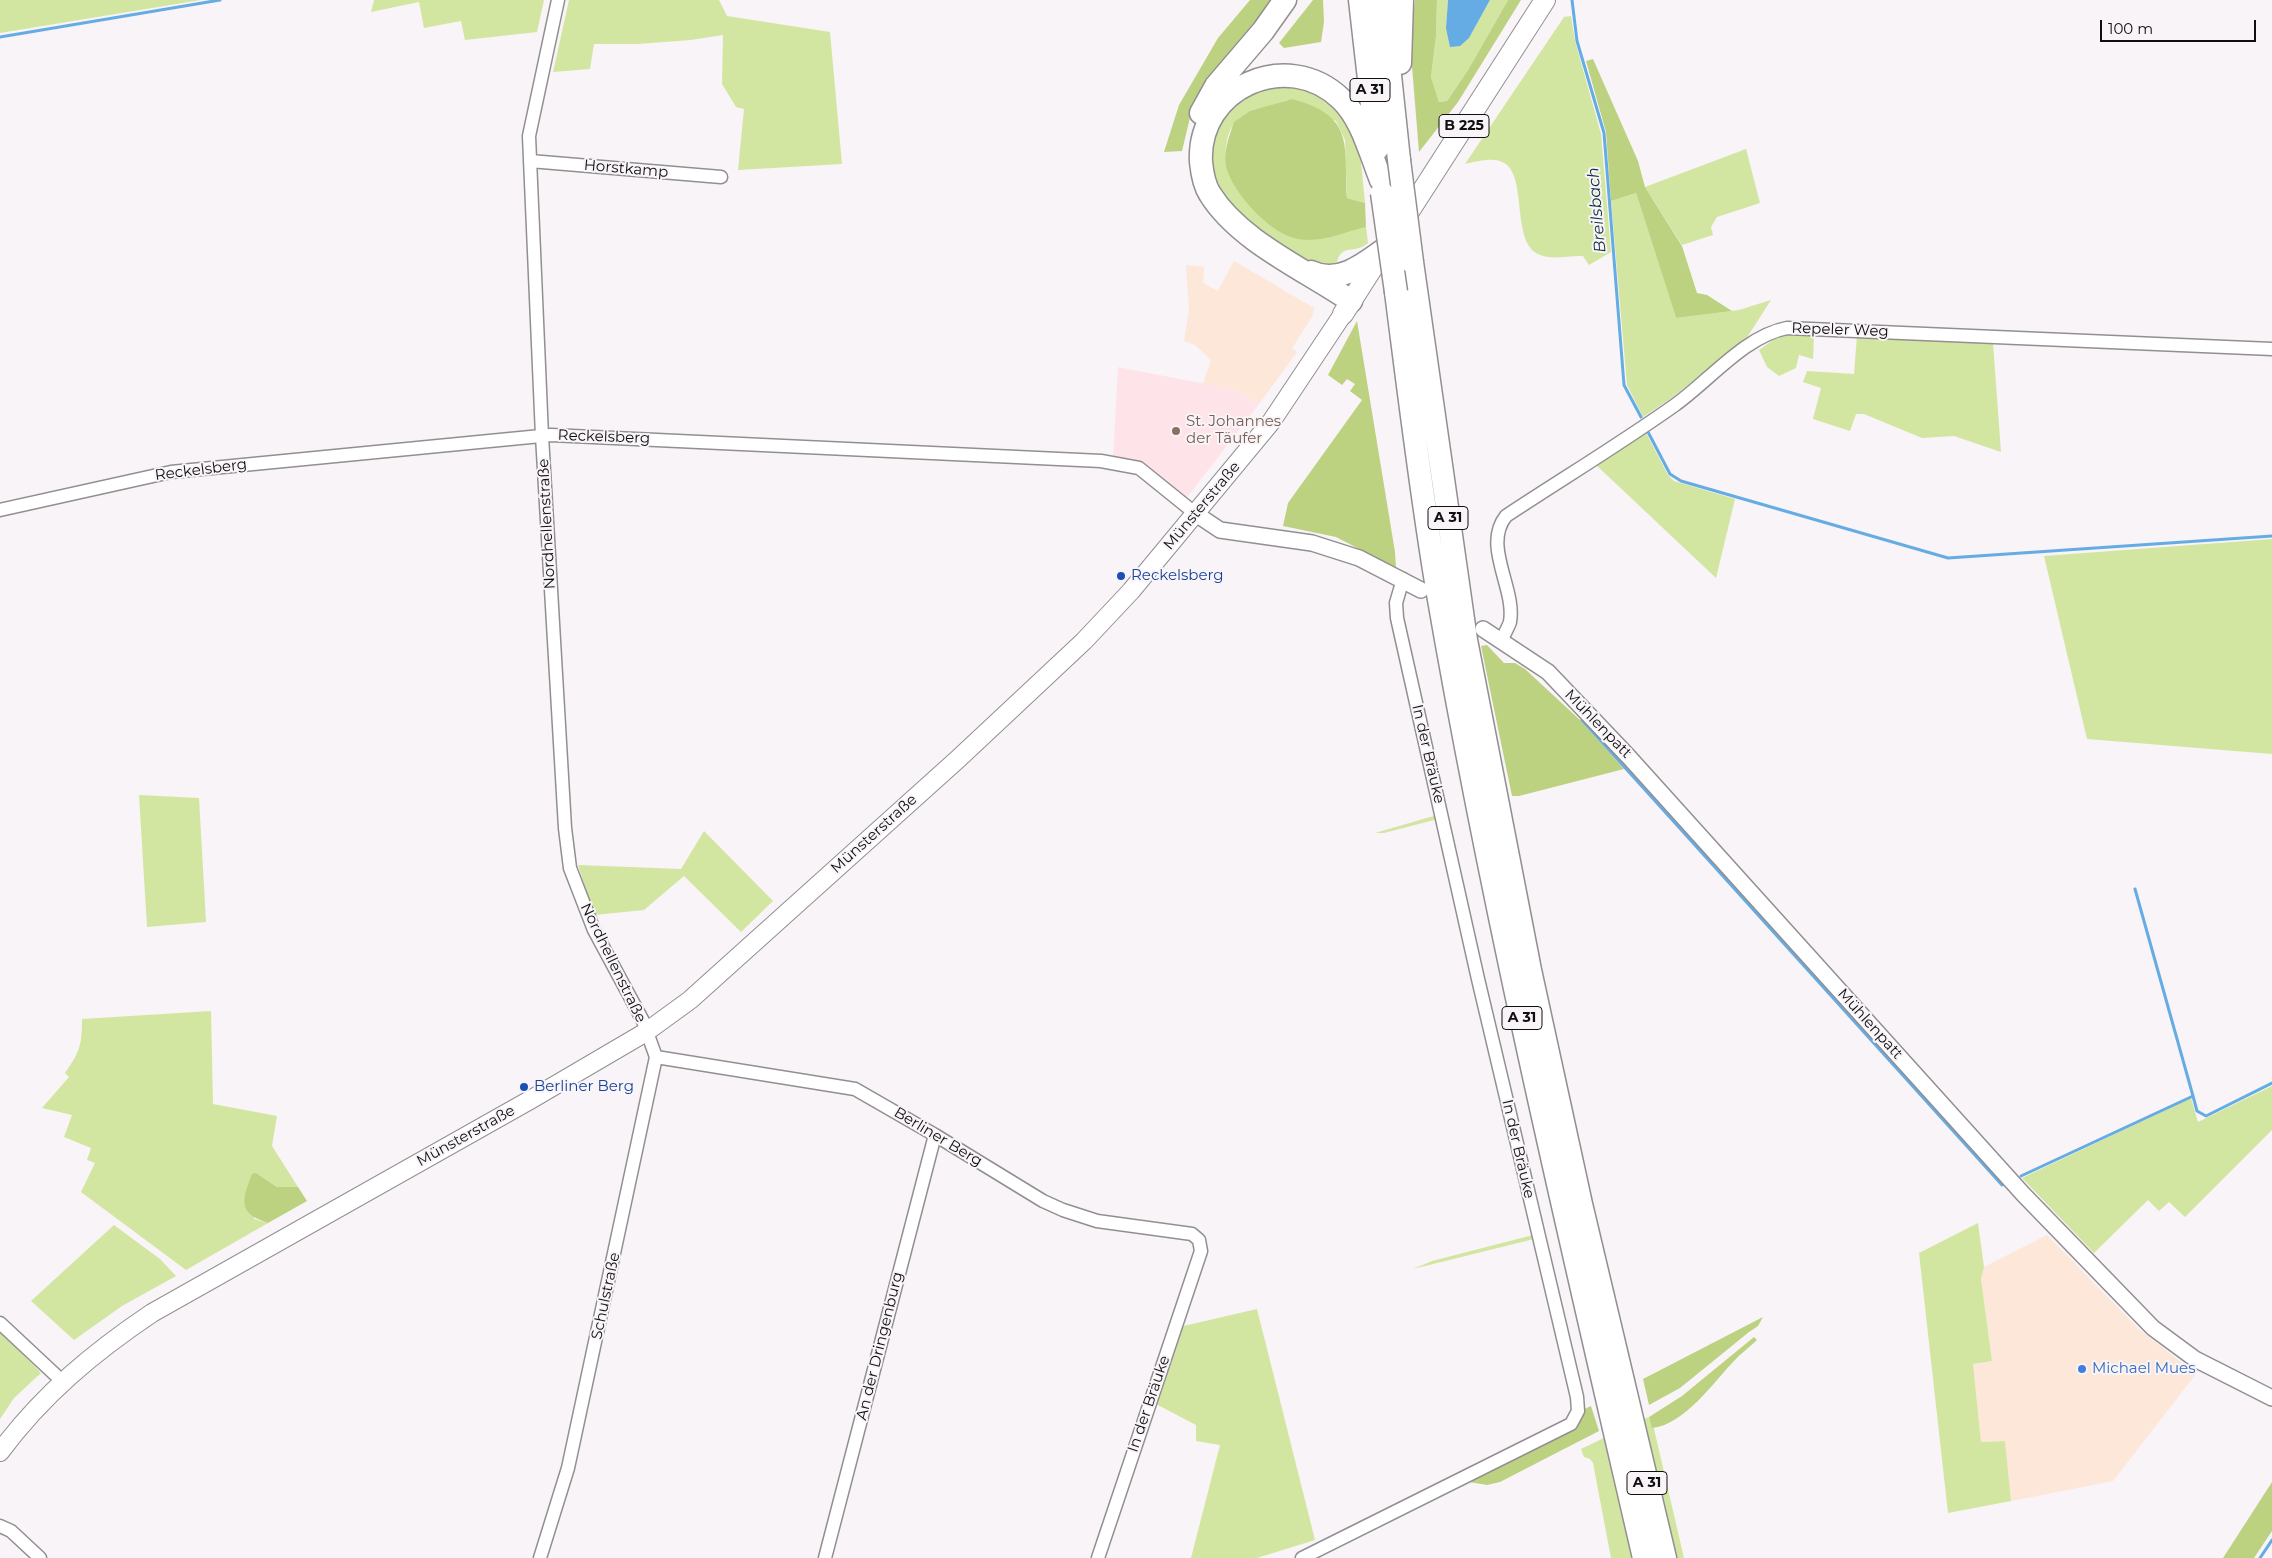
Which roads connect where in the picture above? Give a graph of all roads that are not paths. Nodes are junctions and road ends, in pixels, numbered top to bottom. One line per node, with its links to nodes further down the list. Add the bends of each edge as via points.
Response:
1 (558, 0): 8 (street, Nordhellenstraße, via 529,136)
2 (1285, 0): 13 (highway, via 1216,86 1194,129 1189,162 1195,192 1211,219 1238,244 1329,302)
3 (1360, 0): 10 (highway, A 31)
4 (1382, 0): 7 (highway, A 31)
5 (1402, 0): 7 (highway)
6 (1545, 0): 11 (main road, Münsterstraße / B 225)
7 (1398, 153): 37 (highway, A 31, bridge, via 1466,640 1530,970 1572,1165)
8 (530, 161): 9 (street, Horstkamp); 15 (street, Nordhellenstraße)
9 (721, 177)
10 (1381, 186): 12 (highway, via 1352,111 1324,86 1303,78 1283,76 1253,81 1225,99 1211,117 1200,145 1202,172 1209,193 1226,216 1250,237); 36 (highway, A 31, bridge, via 1438,592 1495,893 1563,1208)
11 (1384, 249): 12 (highway, via 1339,276 1320,276); 13 (main road, Münsterstraße / B 225)
12 (1294, 265): 13 (highway)
13 (1347, 308): 17 (main road, Münsterstraße, via 1271,422)
14 (2272, 349): 21 (street, Repeler Weg, via 1787,328 1771,331 1676,404 1506,516 1496,536 1510,609 1510,623)
15 (542, 436): 16 (street, Reckelsberg, via 171,472); 17 (street, Reckelsberg, via 1101,461 1140,468); 22 (street, Nordhellenstraße, via 570,868 594,930)
16 (0, 510)
17 (1196, 514): 18 (street, via 1220,530 1312,543 1359,558); 22 (main road, Münsterstraße, via 1131,591 1077,648 697,993)
18 (1403, 579): 19 (street); 35 (street, In der Bräuke, via 1396,603 1397,618 1578,1411 1570,1424)
19 (1421, 590)
20 (1483, 630): 21 (street, Mühlenpatt)
21 (1502, 640): 28 (street, Mühlenpatt, via 1548,672 1628,756 2023,1194 2153,1328 2195,1359)
22 (646, 1032): 23 (street); 27 (main road, Münsterstraße, via 152,1313 107,1343)
23 (656, 1057): 24 (street, Berliner Berg, via 855,1089); 32 (street, Schulstraße, via 568,1468)
24 (935, 1134): 25 (street, Berliner Berg, via 1063,1210 1097,1221 1192,1234 1199,1240); 33 (street, An der Dringenburg)
25 (1201, 1251): 34 (street, In der Bräuke)
26 (0, 1323): 27 (street)
27 (62, 1381): 29 (main road, Münsterstraße, via 26,1418)
28 (2272, 1398)
29 (0, 1452)
30 (0, 1526): 31 (street, via 11,1531)
31 (40, 1558)
32 (540, 1558)
33 (825, 1558)
34 (1098, 1558)
35 (1302, 1558)
36 (1644, 1558)
37 (1665, 1558)

